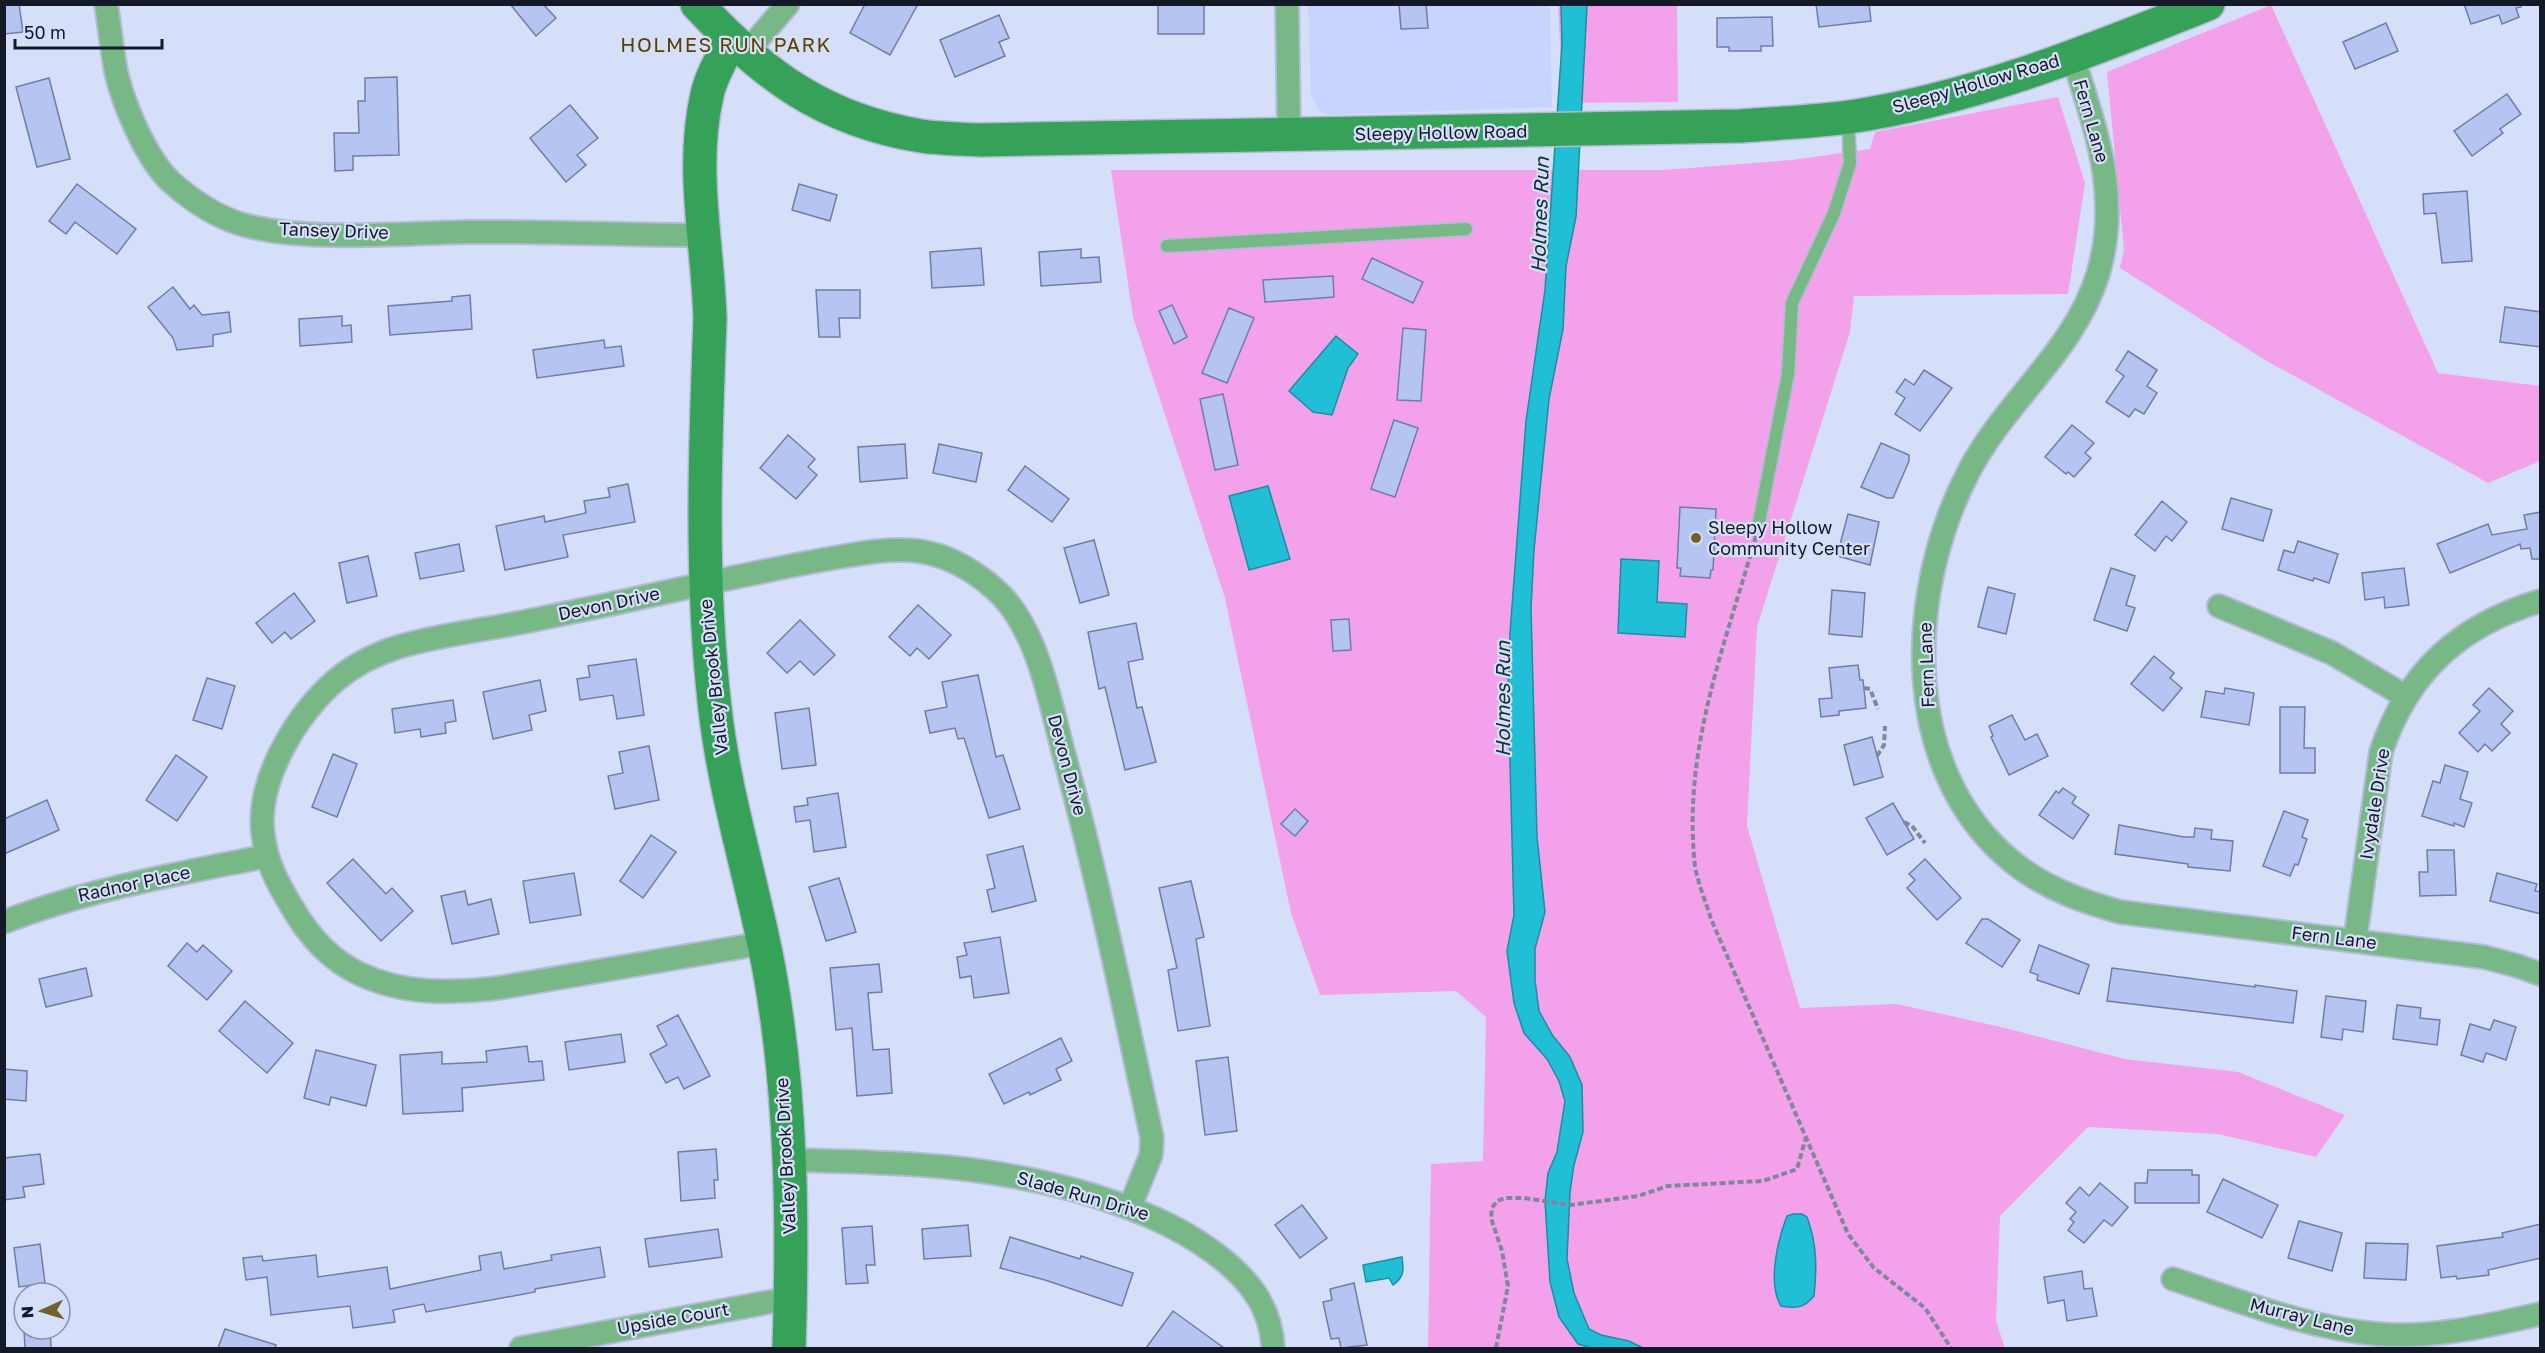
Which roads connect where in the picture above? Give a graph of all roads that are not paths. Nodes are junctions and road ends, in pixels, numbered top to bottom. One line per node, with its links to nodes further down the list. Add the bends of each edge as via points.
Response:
1 (106, 4): 11 (street, Tansey Drive, via 117,76 145,145 169,180 223,218 287,232 329,234)
2 (697, 4): 6 (main road, Sleepy Hollow Road)
3 (788, 4): 6 (street, Valley Brook Drive)
4 (1287, 4): 9 (street)
5 (2208, 4): 7 (main road, Sleepy Hollow Road)
6 (738, 47): 9 (main road, Sleepy Hollow Road, via 789,86 825,106 885,128 924,136 981,140); 11 (main road, Valley Brook Drive, via 717,66 707,94 700,172)
7 (2073, 57): 8 (main road, Sleepy Hollow Road, via 1959,93); 20 (street, Fern Lane, via 2106,174 2105,241 2088,302 2073,331 1971,468 1937,550 1928,589 1923,654 1933,736 1943,767 1966,811 1998,849 2052,888 2120,912)
8 (1848, 117): 9 (main road, Sleepy Hollow Road, via 1740,126); 13 (lane, via 1850,163 1834,213 1792,303 1788,374)
9 (1289, 136)
10 (1466, 229): 12 (lane)
11 (703, 235): 14 (main road, Valley Brook Drive, via 710,319)
12 (1167, 246)
13 (1760, 522)
14 (705, 583): 18 (street, Devon Drive, via 428,639 359,663 315,699 282,750 262,817); 21 (main road, Valley Brook Drive, via 715,712); 24 (street, Devon Drive, via 862,553 916,550 958,563 1000,593 1014,610 1034,648 1086,832 1152,1138 1151,1155)
15 (2541, 601): 17 (street, Ivydale Drive, via 2511,610 2457,640 2435,659)
16 (2219, 606): 17 (street, via 2332,653)
17 (2405, 696): 20 (street, Ivydale Drive, via 2381,752)
18 (267, 856): 19 (street, Radnor Place, via 99,890); 21 (street, Devon Drive, via 305,930 319,944 359,974 390,986 423,992 498,988)
19 (4, 922)
20 (2355, 941): 22 (street, Fern Lane, via 2484,957)
21 (764, 944): 23 (main road, Valley Brook Drive, via 781,1056)
22 (2541, 975)
23 (789, 1161): 24 (street, Slade Run Drive, via 893,1162 980,1169 1052,1183); 26 (main road, Valley Brook Drive)
24 (1130, 1207): 30 (street, Slade Run Drive, via 1193,1238 1244,1277 1269,1318)
25 (2173, 1280): 27 (street, Murray Lane, via 2292,1317 2342,1330 2379,1334 2421,1335)
26 (791, 1298): 28 (street, Upside Court); 29 (main road, Valley Brook Drive)
27 (2541, 1314)
28 (520, 1348)
29 (789, 1348)
30 (1273, 1348)

